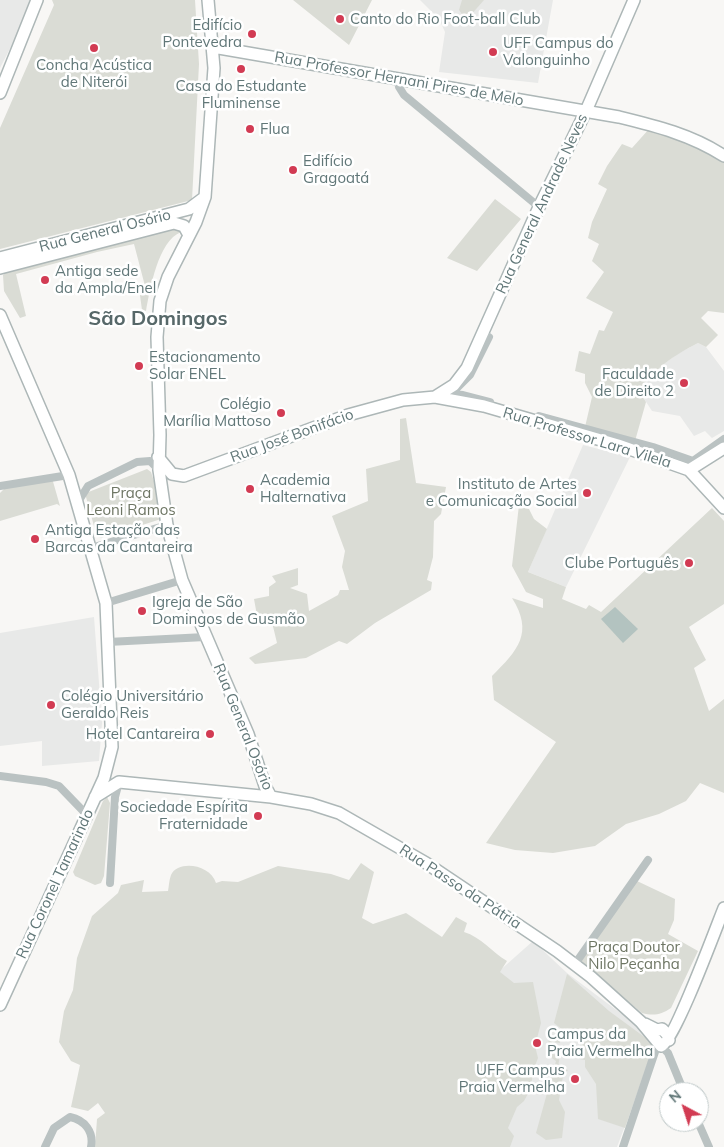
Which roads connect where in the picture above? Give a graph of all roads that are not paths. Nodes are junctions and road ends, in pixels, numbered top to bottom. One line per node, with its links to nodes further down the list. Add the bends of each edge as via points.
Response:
1 (37, 0): 6 (street)
2 (208, 0): 4 (street, Rua General Osório)
3 (634, 0): 7 (street, Rua General Andrade Neves)
4 (213, 47): 5 (street, Rua Professor Hernani Pires de Melo); 9 (street, Rua General Osório)
5 (398, 79): 7 (street, Rua Professor Hernani Pires de Melo); 10 (street, via 404,95)
6 (0, 93)
7 (586, 111): 8 (street, Rua Professor Hernani Pires de Melo, via 671,131); 10 (street, Rua General Andrade Neves)
8 (724, 156)
9 (205, 197): 11 (street, Rua General Osório); 12 (street, Rua General Osório, via 189,209)
10 (539, 206): 16 (street, Rua General Andrade Neves, via 467,368 454,385)
11 (189, 235): 13 (street, Rua General Osório, via 184,226 174,223); 19 (street, Rua General Osório, via 168,277 158,316)
12 (0, 258)
13 (0, 268)
14 (0, 315): 22 (street)
15 (489, 337): 17 (street, via 470,374 452,394 463,394 693,461)
16 (435, 397): 19 (street, Rua José Bonifácio, via 403,400 348,415 184,476 172,474); 21 (street, Rua Professor Lara Vilela, via 484,406 618,445)
17 (724, 440)
18 (724, 448): 21 (street)
19 (158, 457): 20 (street, Rua General Osório)
20 (159, 470): 24 (street, via 150,462 137,462 88,486); 26 (street, Rua General Osório)
21 (689, 470): 25 (street, Rua Professor Lara Vilela)
22 (69, 476): 23 (street); 24 (street)
23 (0, 486)
24 (78, 502): 27 (street)
25 (724, 508)
26 (167, 526): 27 (street); 28 (street, Rua General Osório)
27 (91, 548): 29 (street)
28 (182, 580): 29 (street); 30 (street, Rua General Osório)
29 (106, 603): 31 (street)
30 (205, 637): 31 (street); 35 (street, Rua General Osório, via 248,734)
31 (108, 642): 32 (street)
32 (110, 763): 34 (street, via 113,776); 37 (street, Rua Coronel Tamarindo)
33 (0, 776): 39 (street, via 59,786)
34 (119, 782): 36 (street, Rua Passo da Pátria); 37 (street); 41 (street, via 115,797)
35 (265, 786): 36 (street); 38 (street, Rua General Osório)
36 (257, 795): 38 (street, Rua Passo da Pátria)
37 (95, 797): 39 (street, Rua Coronel Tamarindo)
38 (271, 797): 43 (street, Rua Passo da Pátria, via 330,810 368,829 456,882)
39 (87, 815): 44 (street, Rua Coronel Tamarindo)
40 (648, 860): 43 (street)
41 (110, 883)
42 (724, 908): 45 (street, via 678,1024)
43 (575, 964): 45 (street, Rua Passo da Pátria)
44 (0, 1005)
45 (662, 1040): 46 (street); 50 (street)
46 (680, 1082)
47 (702, 1132): 51 (street)
48 (45, 1147): 49 (street, via 54,1128 70,1117 86,1126 92,1139)
49 (91, 1147)
50 (623, 1147)
51 (709, 1147)

